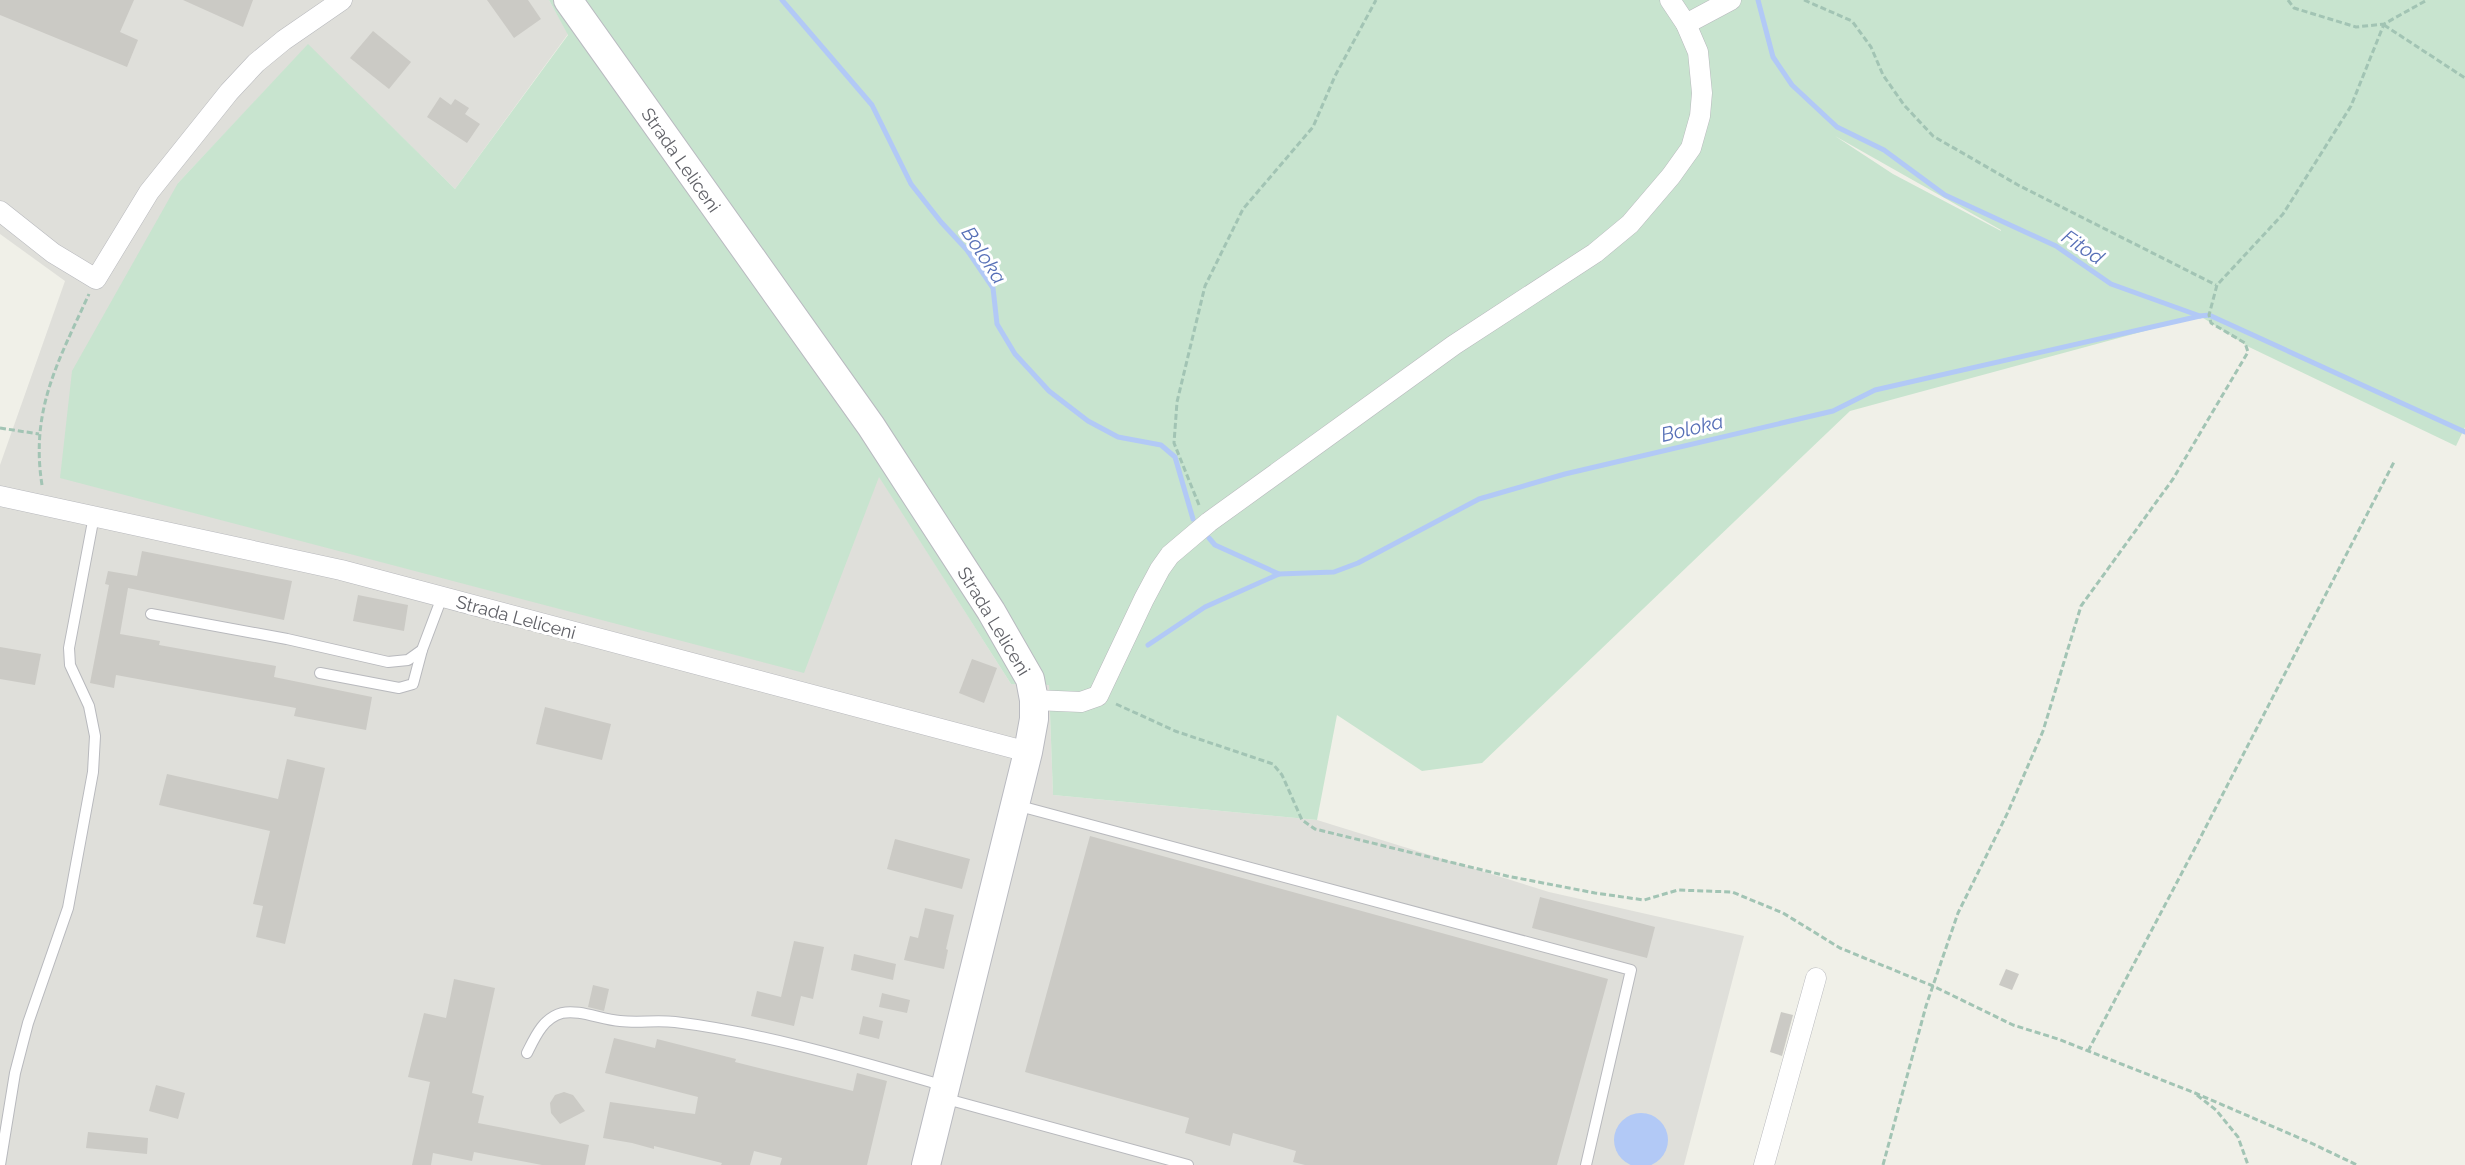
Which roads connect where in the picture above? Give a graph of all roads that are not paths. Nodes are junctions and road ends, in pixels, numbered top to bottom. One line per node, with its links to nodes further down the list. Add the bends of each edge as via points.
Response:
1 (342, 0): 6 (street, via 284,40 229,92 149,192 96,279 54,253)
2 (568, 0): 13 (main road, Strada Leliceni, via 877,436 992,611 1030,679)
3 (1670, 0): 5 (street)
4 (1731, 0): 5 (street)
5 (1686, 24): 13 (street, via 1701,67 1700,116 1691,148 1630,224 1595,253 1454,345 1209,522 1170,555 1098,696 1081,702)
6 (0, 211)
7 (0, 496): 8 (street, Strada Leliceni)
8 (94, 516): 9 (street, Strada Leliceni, via 341,570); 19 (lane, via 69,648 70,665 89,706 95,736 93,771 68,908 28,1023)
9 (442, 597): 11 (lane); 14 (street, Strada Leliceni)
10 (152, 614): 11 (lane, via 388,662 408,660)
11 (422, 650): 12 (lane, via 413,684 399,688)
12 (320, 673)
13 (1034, 700): 14 (main road, Strada Leliceni)
14 (1028, 752): 15 (main road, Strada Leliceni)
15 (1016, 805): 18 (main road, Strada Leliceni); 23 (lane, via 1631,970)
16 (1816, 978): 24 (street)
17 (527, 1053): 18 (lane, via 546,1021 562,1013 638,1023 655,1020 755,1036)
18 (945, 1092): 21 (main road, Strada Leliceni); 22 (lane)
19 (3, 1119): 20 (lane)
20 (0, 1165)
21 (926, 1165)
22 (1188, 1165)
23 (1586, 1165)
24 (1764, 1165)

